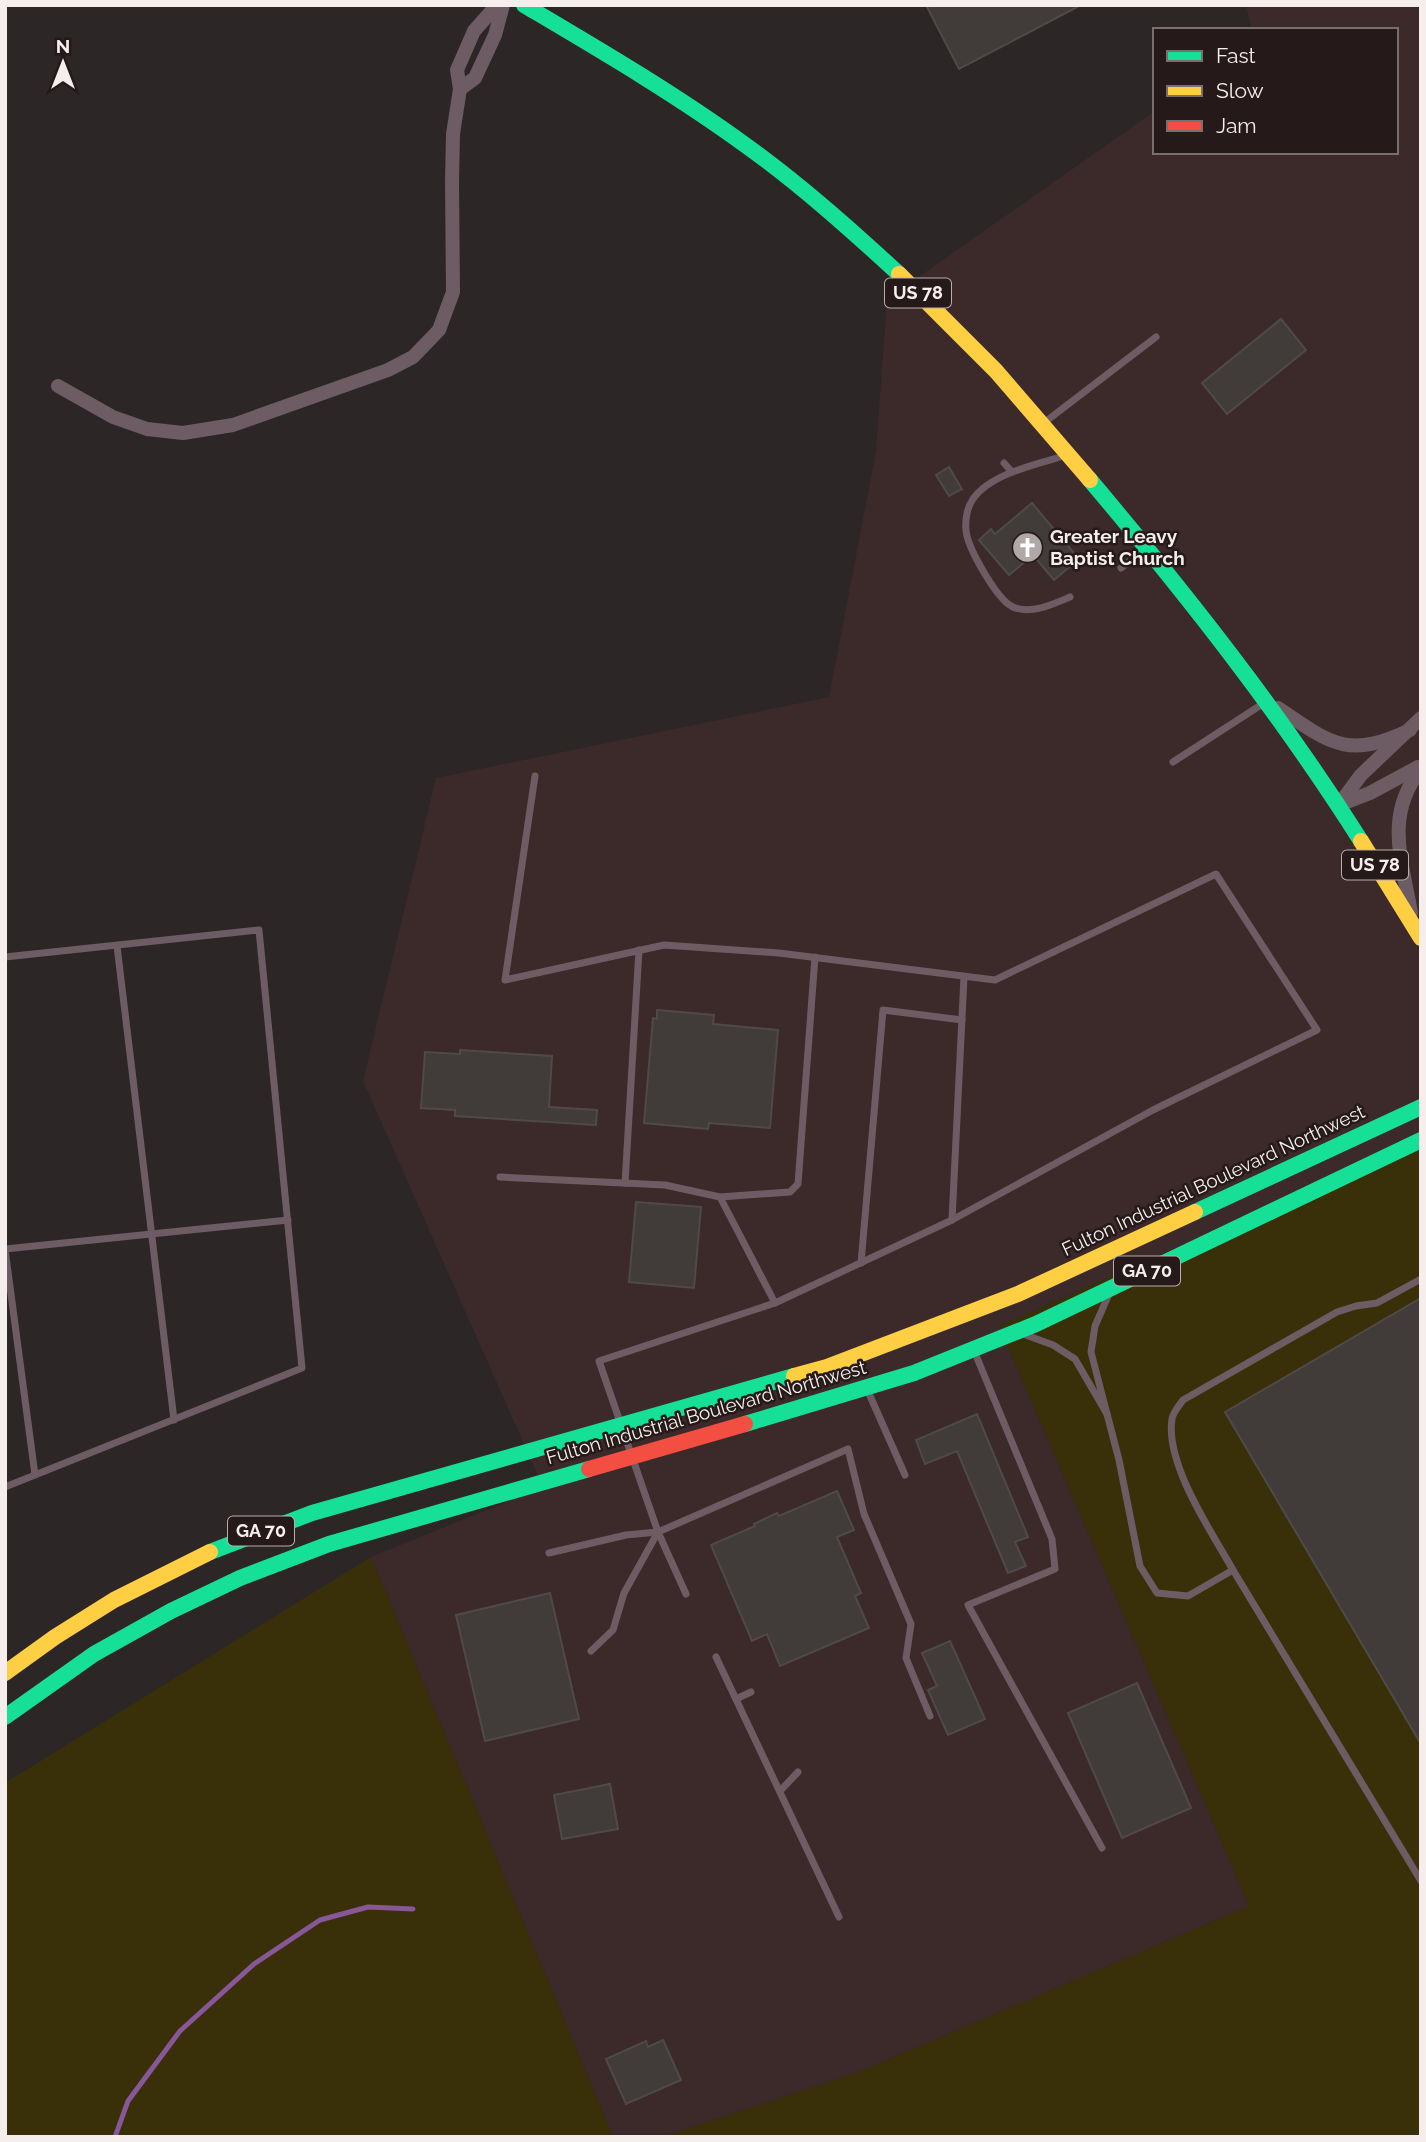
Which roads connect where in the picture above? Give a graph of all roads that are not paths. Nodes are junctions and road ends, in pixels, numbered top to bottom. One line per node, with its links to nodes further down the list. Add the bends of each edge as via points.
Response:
1 (497, 5): 4 (street, via 474,31 457,70)
2 (503, 5): 4 (street, via 475,78)
3 (524, 5): 7 (main road, US 78, via 669,93 817,202 905,280)
4 (460, 89): 6 (street, via 453,134 453,292 439,330 413,357 233,425 183,433 147,429 113,417)
5 (1156, 337): 7 (lane)
6 (58, 386)
7 (1042, 424): 8 (main road, US 78)
8 (1068, 454): 10 (lane); 13 (main road, US 78)
9 (1004, 463): 10 (lane)
10 (1012, 472): 12 (lane)
11 (973, 484): 12 (lane)
12 (979, 492): 15 (lane, via 971,501 966,533 985,575 1003,600 1014,608 1029,609)
13 (1147, 547): 14 (lane); 16 (main road, US 78)
14 (1121, 568)
15 (1070, 597)
16 (1268, 701): 18 (street, via 1337,744 1372,745); 19 (lane); 22 (main road, US 78)
17 (1421, 718): 18 (street)
18 (1410, 730): 22 (street, via 1361,775)
19 (1173, 762)
20 (1421, 768): 22 (street); 23 (street, via 1405,793 1398,817)
21 (535, 776): 25 (lane, via 505,980)
22 (1338, 806): 23 (main road, US 78)
23 (1417, 931)
24 (117, 946): 26 (lane); 35 (lane, via 259,930); 37 (lane)
25 (639, 950): 27 (lane, via 664,945); 33 (lane)
26 (5, 957)
27 (815, 957): 28 (lane); 34 (lane, via 798,1184 790,1192)
28 (964, 977): 29 (lane); 36 (lane, via 995,980 1216,874 1317,1030 1153,1110)
29 (962, 1020): 36 (lane); 39 (lane, via 883,1010)
30 (1421, 1107): 48 (main road, Fulton Industrial Boulevard Northwest / GA 70, via 1018,1294 827,1367)
31 (1421, 1140): 41 (main road, Fulton Industrial Boulevard Northwest / GA 70)
32 (500, 1177): 33 (lane)
33 (625, 1183): 34 (lane, via 665,1185)
34 (720, 1197): 42 (lane)
35 (288, 1220): 37 (lane); 47 (lane, via 302,1368)
36 (951, 1220): 39 (lane)
37 (151, 1233): 38 (lane); 47 (lane)
38 (5, 1249): 50 (lane)
39 (861, 1263): 42 (lane)
40 (1421, 1279): 55 (lane, via 1377,1303 1337,1312 1183,1400 1172,1416 1171,1440 1189,1493)
41 (1112, 1288): 43 (main road, Fulton Industrial Boulevard Northwest / GA 70); 46 (lane, via 1095,1325 1091,1352)
42 (775, 1303): 48 (lane, via 599,1361)
43 (1016, 1332): 44 (main road, Fulton Industrial Boulevard Northwest / GA 70); 46 (lane, via 1053,1345 1075,1359)
44 (973, 1349): 45 (main road, Fulton Industrial Boulevard Northwest / GA 70); 66 (lane, via 1052,1539 1055,1569 968,1605)
45 (866, 1387): 49 (main road, Fulton Industrial Boulevard Northwest / GA 70); 51 (lane)
46 (1107, 1414): 55 (lane, via 1140,1566 1157,1593 1188,1596)
47 (174, 1420): 50 (lane)
48 (620, 1425): 49 (lane); 59 (main road, Fulton Industrial Boulevard Northwest / GA 70, via 312,1513 221,1547 114,1600)
49 (632, 1457): 53 (lane); 63 (main road, Fulton Industrial Boulevard Northwest / GA 70, via 329,1544 240,1578 94,1654)
50 (35, 1475): 52 (lane)
51 (905, 1475)
52 (5, 1487)
53 (658, 1532): 54 (lane); 56 (lane); 57 (lane, via 624,1593 613,1630); 62 (lane, via 848,1449 864,1514 911,1624 906,1658)
54 (549, 1553)
55 (1233, 1570): 67 (lane)
56 (687, 1594)
57 (592, 1651)
58 (716, 1657): 61 (lane)
59 (5, 1673)
60 (751, 1692): 61 (lane)
61 (736, 1699): 65 (lane)
62 (930, 1716)
63 (5, 1717)
64 (798, 1772): 65 (lane)
65 (780, 1791): 68 (lane)
66 (1102, 1848)
67 (1421, 1881)
68 (839, 1917)

